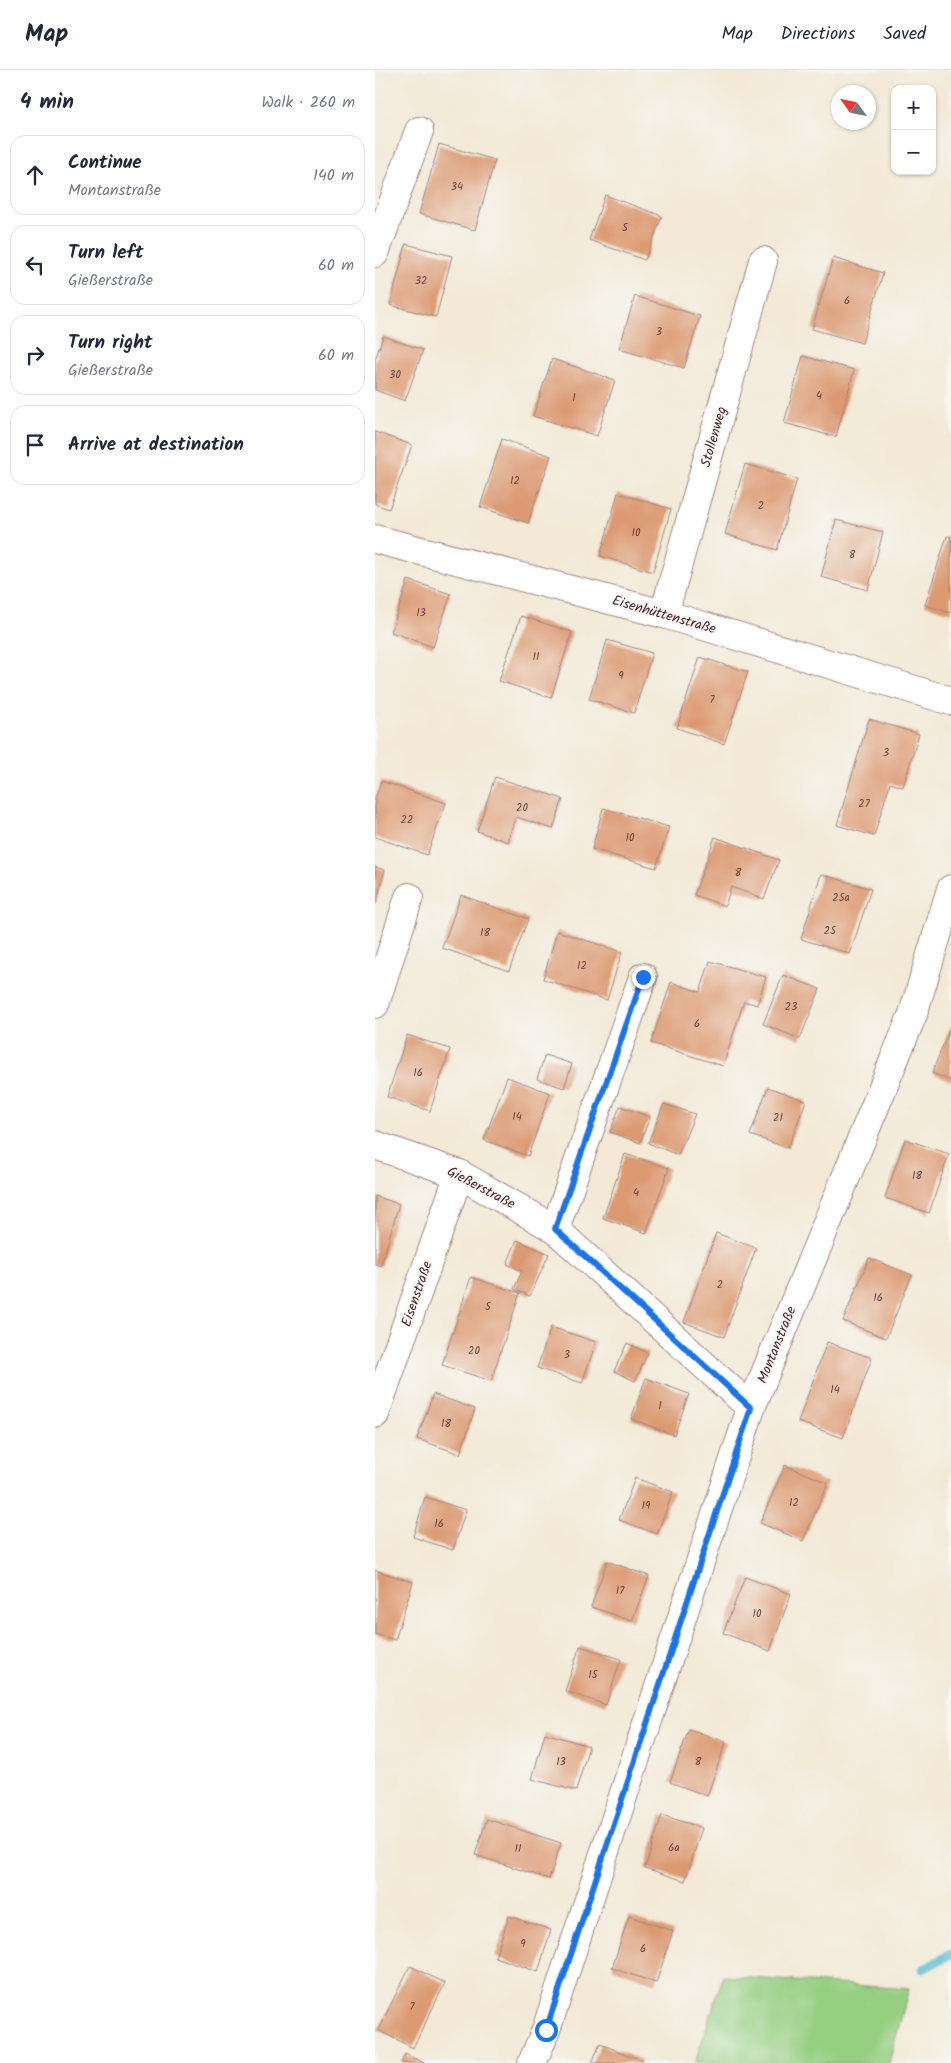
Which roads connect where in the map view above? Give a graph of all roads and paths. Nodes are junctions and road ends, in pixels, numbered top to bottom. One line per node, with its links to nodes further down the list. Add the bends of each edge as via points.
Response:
1 (419, 131): 2 (street)
2 (375, 253)
3 (763, 261): 5 (street, Stollenweg)
4 (375, 539): 5 (street, Eisenhüttenstraße)
5 (664, 614): 6 (street, Eisenhüttenstraße)
6 (951, 702)
7 (951, 889): 14 (street, Montanstraße, via 913,1014)
8 (409, 897): 10 (street)
9 (643, 977): 13 (street)
10 (375, 1004)
11 (375, 1145): 12 (street, Gießerstraße)
12 (459, 1174): 13 (street, Gießerstraße); 15 (street, Eisenstraße)
13 (555, 1229): 14 (street, Gießerstraße)
14 (751, 1408): 16 (street, Montanstraße, via 546,2030)
15 (375, 1414)
16 (532, 2063)

